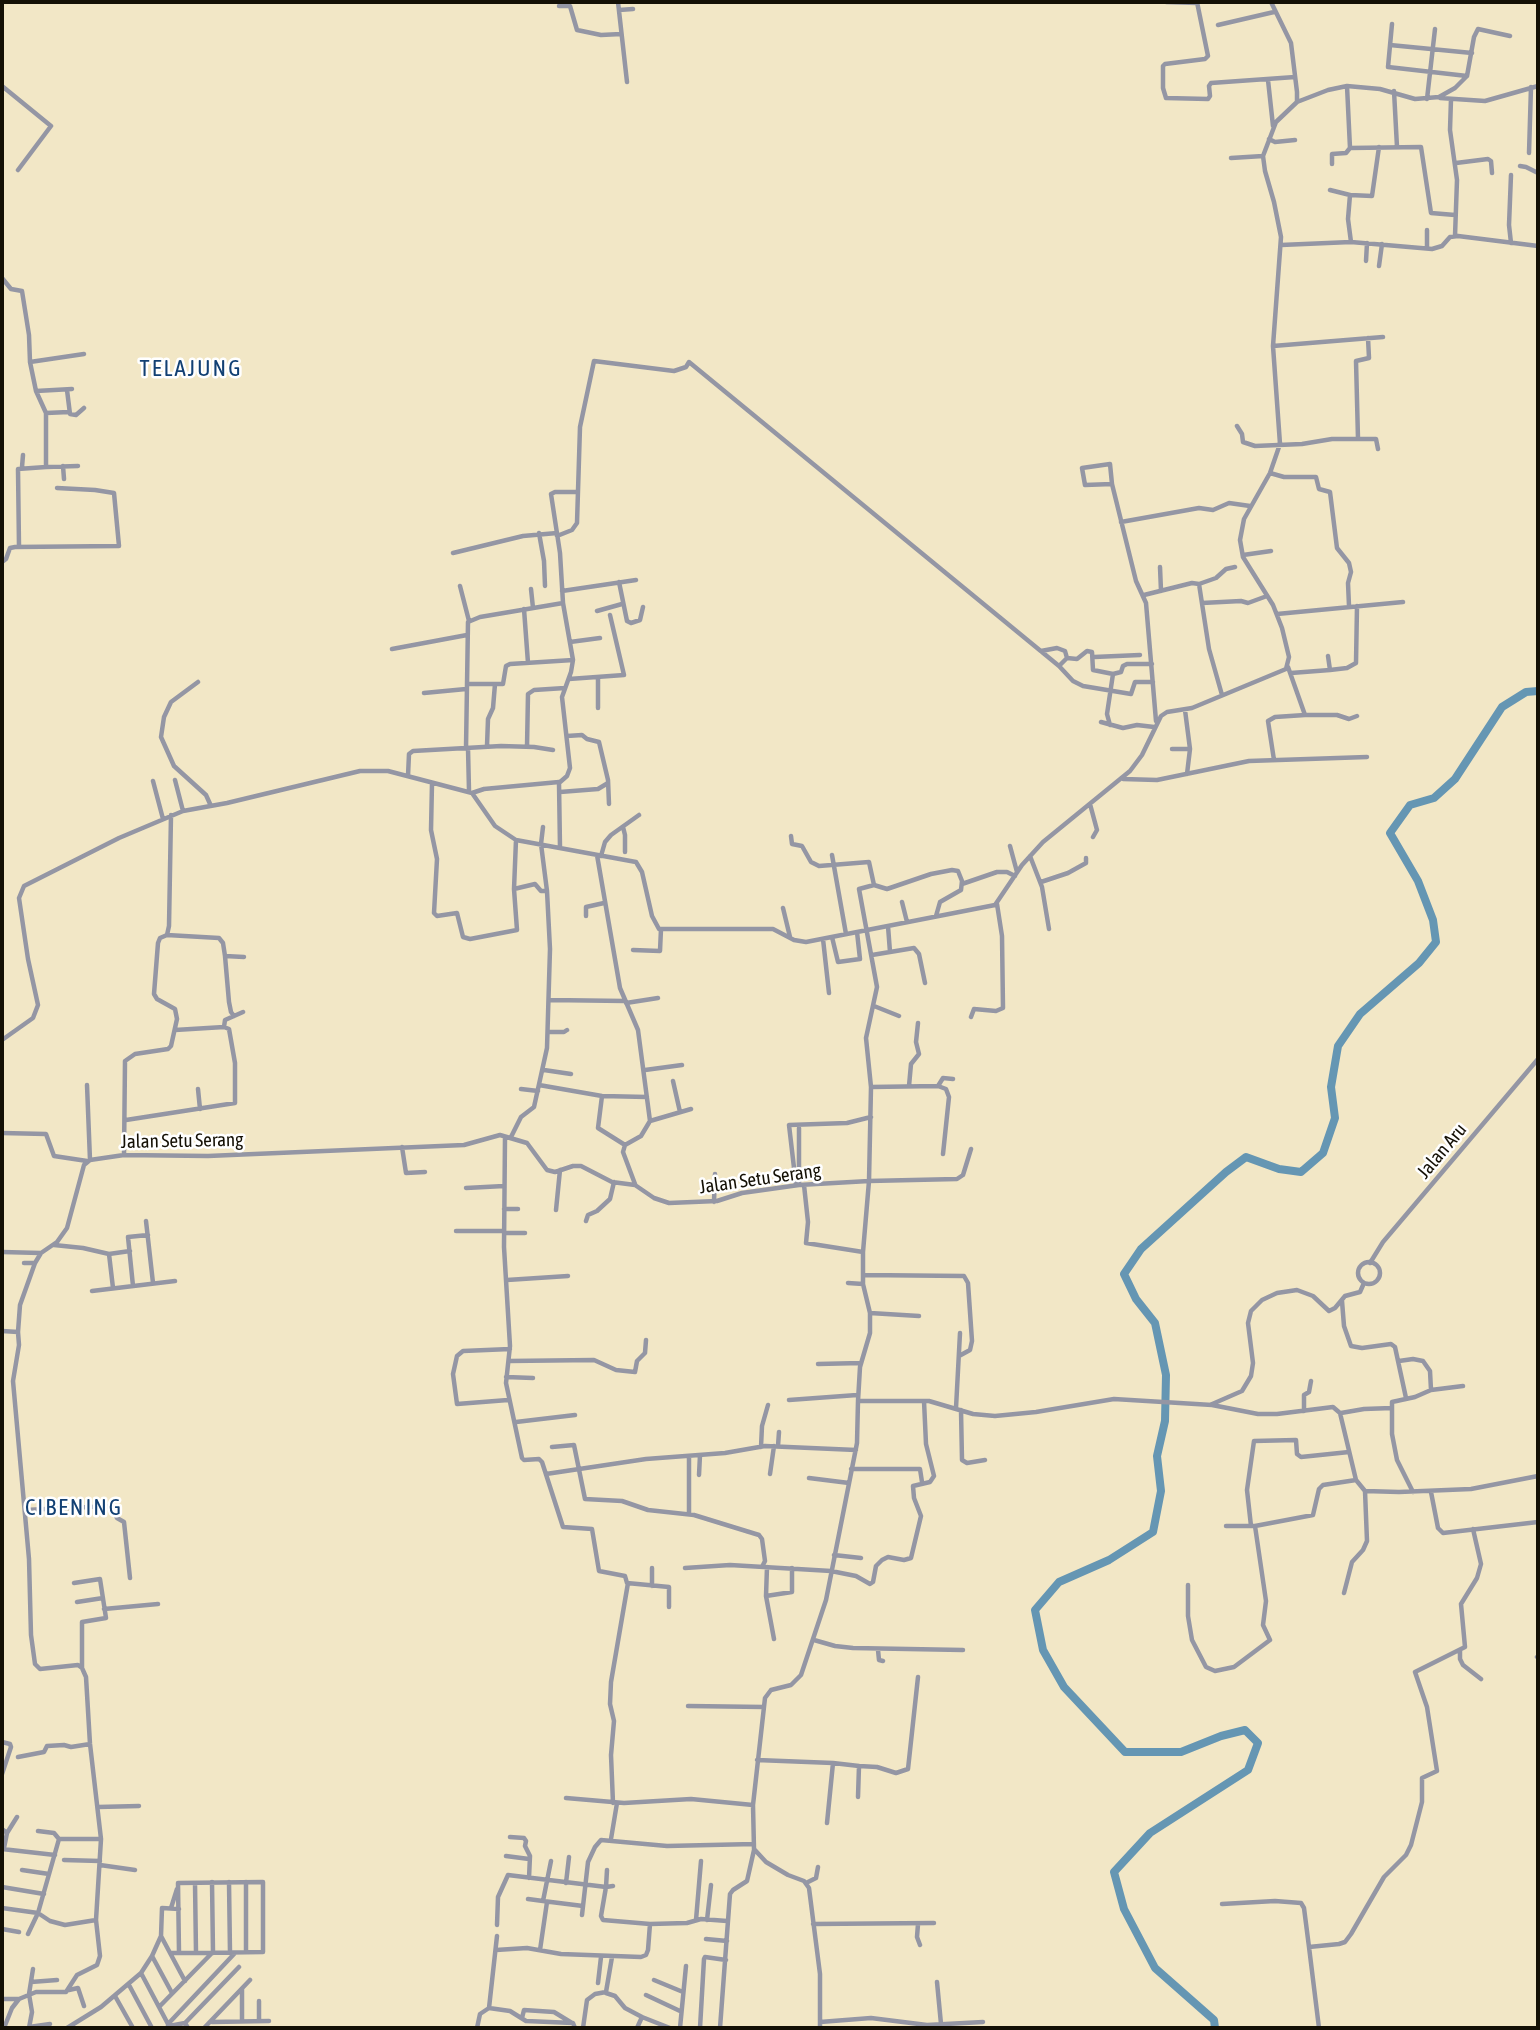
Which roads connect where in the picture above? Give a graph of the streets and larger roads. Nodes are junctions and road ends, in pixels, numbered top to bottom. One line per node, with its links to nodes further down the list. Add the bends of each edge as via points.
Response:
1 (618, 2): 7 (street)
2 (1166, 2): 3 (street)
3 (1197, 2): 20 (street, via 1208,56 1163,66 1167,98 1206,99 1211,83)
4 (1271, 2): 8 (street)
5 (559, 6): 12 (street, via 570,6 575,30)
6 (633, 9): 7 (street)
7 (619, 10): 12 (street)
8 (1274, 12): 10 (street); 19 (street, via 1291,43)
9 (1392, 24): 14 (street)
10 (1218, 25)
11 (1435, 29): 15 (street)
12 (621, 34): 21 (street)
13 (1510, 36): 16 (street, via 1479,29)
14 (1390, 45): 15 (street); 17 (street, via 1389,67)
15 (1432, 50): 16 (street); 17 (street)
16 (1473, 53): 18 (street)
17 (1430, 72): 18 (street); 28 (street)
18 (1467, 76): 27 (street)
19 (1295, 77): 20 (street); 30 (street)
20 (1268, 80): 31 (street)
21 (627, 82)
22 (2, 86): 43 (street, via 51,126)
23 (1347, 86): 26 (street); 30 (street); 36 (street)
24 (1538, 86): 25 (street)
25 (1531, 87): 29 (street, via 1485,101); 37 (street)
26 (1394, 92): 28 (street); 35 (street)
27 (1439, 97): 28 (street); 29 (street)
28 (1427, 99)
29 (1451, 99): 40 (street)
30 (1297, 102): 31 (street)
31 (1273, 127): 32 (street)
32 (1269, 139): 33 (street); 38 (street)
33 (1295, 140)
34 (1379, 147): 35 (street); 36 (street); 48 (street, via 1372,196)
35 (1397, 147): 49 (street, via 1421,147 1431,214)
36 (1350, 148): 41 (street, via 1332,154)
37 (1529, 153)
38 (1263, 156): 39 (street); 56 (street)
39 (1230, 158)
40 (1456, 163): 44 (street, via 1488,159); 49 (street)
41 (1332, 164)
42 (1520, 166): 45 (street)
43 (18, 170)
44 (1492, 173)
45 (1538, 173)
46 (1511, 175): 54 (street)
47 (1330, 190): 48 (street)
48 (1350, 195): 52 (street)
49 (1455, 215): 51 (street)
50 (1427, 230): 58 (street)
51 (1455, 236): 54 (street); 58 (street, via 1442,246)
52 (1351, 242): 53 (street); 56 (street)
53 (1367, 243): 55 (street); 59 (street)
54 (1511, 243): 57 (street)
55 (1382, 244): 58 (street); 60 (street)
56 (1281, 245): 64 (street)
57 (1538, 246)
58 (1427, 248)
59 (1366, 261)
60 (1379, 266)
61 (2, 278): 66 (street, via 11,289 22,291)
62 (1383, 337): 63 (street)
63 (1368, 338): 64 (street); 72 (street, via 1369,358 1356,361)
64 (1273, 346): 73 (street)
65 (84, 354): 66 (street)
66 (30, 362): 67 (street)
67 (36, 391): 69 (street, via 70,390); 70 (street)
68 (84, 408): 69 (street, via 76,415)
69 (69, 412): 70 (street)
70 (46, 413): 79 (street)
71 (1237, 426): 73 (street, via 1243,442)
72 (1358, 439): 73 (street); 74 (street, via 1376,439)
73 (1280, 444): 80 (street)
74 (1378, 449)
75 (23, 455): 78 (street)
76 (63, 466): 77 (street); 79 (street); 81 (street)
77 (78, 466)
78 (22, 467): 79 (street); 89 (street, via 18,469)
79 (46, 467)
80 (1270, 473): 85 (street); 110 (street, via 1316,477 1320,489 1330,492 1336,548 1348,560 1351,572)
81 (64, 479)
82 (1112, 484): 82 (street, via 1110,464 1082,468 1086,485); 86 (street)
83 (57, 488): 89 (street, via 114,494 120,546)
84 (578, 492): 88 (street, via 576,525); 88 (street, via 552,493); 123 (street, via 580,427 594,361 674,371 690,362)
85 (1250, 506): 86 (street, via 1229,503 1213,510 1199,508); 92 (street, via 1241,530)
86 (1121, 522): 104 (street)
87 (539, 534): 88 (street); 91 (street); 100 (street)
88 (557, 534): 102 (street)
89 (19, 547): 93 (street, via 10,548)
90 (1271, 551): 92 (street)
91 (453, 553)
92 (1243, 555): 105 (street)
93 (2, 562)
94 (1160, 567): 103 (street)
95 (1235, 567): 98 (street)
96 (636, 580): 97 (street)
97 (619, 582): 102 (street); 109 (street)
98 (1199, 584): 103 (street); 108 (street)
99 (460, 586): 118 (street)
100 (545, 586)
101 (531, 589): 113 (street)
102 (562, 591): 107 (street)
103 (1161, 591): 104 (street)
104 (1144, 595): 130 (street)
105 (1267, 596): 108 (street, via 1248,603); 116 (street)
106 (1403, 601): 111 (street)
107 (563, 603): 113 (street); 121 (street)
108 (1202, 603): 145 (street)
109 (622, 604): 112 (street, via 629,623 640,620); 115 (street)
110 (1349, 606): 111 (street); 116 (street)
111 (1357, 606): 133 (street, via 1356,663)
112 (643, 607)
113 (533, 608): 114 (street)
114 (524, 609): 118 (street); 129 (street)
115 (597, 611)
116 (1276, 614): 132 (street, via 1287,646)
117 (610, 615): 136 (street, via 624,674)
118 (469, 621): 119 (street)
119 (467, 635): 122 (street); 141 (street)
120 (600, 638): 121 (street)
121 (570, 642): 128 (street)
122 (392, 649)
123 (1040, 651): 127 (street, via 1065,650); 131 (street)
124 (1140, 655): 126 (street)
125 (1328, 656): 133 (street)
126 (1094, 657): 127 (street, via 1090,651 1077,659); 135 (street, via 1093,670)
127 (1067, 658): 131 (street)
128 (573, 660): 129 (street); 137 (street)
129 (528, 663): 140 (street, via 508,665 504,683)
130 (1152, 664): 135 (street, via 1126,664); 139 (street)
131 (1059, 666): 143 (street, via 1073,681)
132 (1288, 667): 134 (street); 145 (street)
133 (1330, 670): 134 (street)
134 (1291, 673): 148 (street)
135 (1113, 674): 143 (street)
136 (598, 678): 137 (street); 146 (street)
137 (569, 680): 142 (street)
138 (198, 682): 174 (street, via 171,702 161,737 174,766 206,795)
139 (1153, 682): 143 (street, via 1135,682 1131,694); 152 (street)
140 (495, 684): 141 (street); 154 (street)
141 (467, 687): 144 (street); 156 (street)
142 (565, 688): 153 (street); 155 (street, via 528,694)
143 (1109, 691): 151 (street)
144 (424, 692)
145 (1222, 695): 147 (street)
146 (598, 708)
147 (1185, 710): 152 (street, via 1167,712); 157 (street)
148 (1305, 715): 149 (street); 161 (street, via 1268,721)
149 (1357, 716)
150 (1101, 722): 151 (street)
151 (1110, 725): 152 (street)
152 (1155, 725): 164 (street, via 1142,755)
153 (566, 736): 167 (street, via 570,771); 169 (street, via 583,735 598,741)
154 (487, 747): 155 (street); 156 (street)
155 (527, 747): 158 (street)
156 (467, 748): 163 (street, via 412,751); 170 (street)
157 (1190, 749): 159 (street); 162 (street)
158 (553, 750)
159 (1172, 750)
160 (1367, 757): 161 (street)
161 (1275, 760): 162 (street)
162 (1187, 774): 164 (street)
163 (408, 776): 168 (street); 174 (street, via 360,771)
164 (1122, 779): 173 (street)
165 (175, 780): 175 (street)
166 (153, 781): 178 (street)
167 (559, 782): 170 (street); 171 (street)
168 (432, 783): 170 (street); 197 (street, via 435,915 457,913 460,933 466,939 513,932 517,930)
169 (608, 783): 171 (street, via 598,789); 172 (street)
170 (470, 792): 183 (street, via 495,826)
171 (560, 792): 186 (street)
172 (610, 804)
173 (1090, 804): 182 (street, via 1097,830); 190 (street)
174 (211, 806): 175 (street)
175 (183, 811): 177 (street)
176 (639, 815): 180 (street)
177 (171, 816): 178 (street); 212 (street)
178 (163, 819): 236 (street, via 20,891 38,1005 33,1018)
179 (543, 827): 184 (street)
180 (622, 827): 187 (street); 188 (street, via 607,839)
181 (791, 836): 192 (street, via 792,844 802,846 814,864)
182 (1093, 837)
183 (516, 841): 184 (street); 197 (street)
184 (541, 844): 186 (street); 198 (street)
185 (1010, 846): 193 (street)
186 (560, 848): 188 (street)
187 (625, 852)
188 (599, 855): 201 (street); 207 (street, via 639,864 654,922)
189 (832, 855): 192 (street)
190 (1030, 856): 193 (street); 194 (street)
191 (1086, 858): 194 (street, via 1086,863 1068,873)
192 (834, 866): 196 (street, via 867,862); 211 (street)
193 (1016, 875): 195 (street, via 997,872); 200 (street)
194 (1041, 882): 208 (street)
195 (962, 884): 196 (street, via 960,873 952,870 887,889); 204 (street, via 959,892 940,902)
196 (874, 885): 209 (street, via 859,889)
197 (514, 889): 198 (street, via 536,884)
198 (547, 891): 224 (street)
199 (902, 901): 205 (street)
200 (997, 903): 204 (street); 230 (street, via 1003,1008 974,1009)
201 (604, 904): 203 (street, via 586,907); 225 (street)
202 (783, 908): 214 (street)
203 (586, 916)
204 (936, 916): 205 (street)
205 (907, 922): 206 (street)
206 (888, 926): 209 (street); 217 (street)
207 (662, 929): 214 (street, via 774,929); 216 (street, via 660,951)
208 (1049, 929)
209 (867, 930): 210 (street); 218 (street)
210 (857, 932): 211 (street); 213 (street, via 860,959 838,962)
211 (846, 934): 213 (street)
212 (167, 935): 219 (street, via 221,939); 233 (street, via 158,943 154,995 175,1009)
213 (832, 937): 215 (street)
214 (791, 938): 215 (street, via 806,942)
215 (823, 939): 222 (street)
216 (633, 950)
217 (890, 952): 218 (street); 221 (street, via 916,950)
218 (872, 955): 226 (street, via 877,987)
219 (225, 956): 220 (street); 228 (street)
220 (244, 957)
221 (925, 983)
222 (830, 993)
223 (659, 998): 225 (street)
224 (550, 1000): 225 (street); 235 (street)
225 (626, 1002): 240 (street, via 638,1030)
226 (874, 1006): 229 (street); 247 (street, via 866,1038)
227 (243, 1012): 228 (street)
228 (234, 1016): 232 (street, via 225,1020)
229 (899, 1016)
230 (971, 1017)
231 (918, 1023): 245 (street, via 919,1054 911,1064)
232 (224, 1027): 233 (street); 254 (street, via 229,1029 233,1049 235,1103)
233 (175, 1030): 257 (street, via 168,1049 135,1054 125,1061)
234 (567, 1030): 235 (street)
235 (549, 1032): 239 (street)
236 (2, 1040)
237 (1538, 1059): 295 (street, Jalan Aru)
238 (682, 1065): 240 (street)
239 (544, 1070): 241 (street); 248 (street)
240 (645, 1070): 252 (street)
241 (571, 1074)
242 (953, 1079): 246 (street, via 943,1078)
243 (673, 1081): 255 (street)
244 (87, 1085): 267 (street)
245 (909, 1086): 246 (street); 247 (street)
246 (938, 1086): 265 (street, via 949,1097)
247 (871, 1087): 256 (street)
248 (539, 1088): 250 (street); 251 (street); 261 (street, via 534,1107)
249 (198, 1089): 254 (street)
250 (521, 1089)
251 (602, 1096): 252 (street); 262 (street, via 598,1128)
252 (647, 1097): 258 (street)
253 (691, 1109): 255 (street)
254 (200, 1110): 257 (street)
255 (680, 1112): 258 (street)
256 (871, 1117): 271 (street); 274 (street, via 847,1123 789,1125)
257 (126, 1119): 266 (street)
258 (650, 1121): 262 (street, via 641,1136)
259 (799, 1128): 274 (street)
260 (2, 1133): 267 (street, Jalan Setu Serang, via 46,1134 54,1156)
261 (508, 1137): 263 (street, Jalan Setu Serang, via 464,1145); 268 (street, Jalan Setu Serang, via 530,1145 547,1170); 275 (street)
262 (625, 1145): 273 (street, via 623,1152)
263 (402, 1147): 266 (street, Jalan Setu Serang); 269 (street, via 405,1172)
264 (971, 1149): 271 (street, Jalan Setu Serang, via 963,1175 957,1179)
265 (943, 1154)
266 (124, 1155): 267 (street, Jalan Setu Serang)
267 (88, 1160): 287 (street, via 69,1225)
268 (560, 1170): 272 (street, Jalan Setu Serang, via 581,1166); 280 (street)
269 (425, 1172)
270 (715, 1174): 277 (street)
271 (869, 1181): 274 (street, Jalan Setu Serang); 290 (street)
272 (614, 1182): 273 (street, Jalan Setu Serang); 282 (street, via 610,1199 588,1214)
273 (635, 1185): 277 (street, Jalan Setu Serang, via 668,1203)
274 (800, 1185): 277 (street, Jalan Setu Serang); 290 (street, via 808,1222 806,1243)
275 (503, 1186): 276 (street); 278 (street)
276 (466, 1188)
277 (714, 1202)
278 (504, 1209): 279 (street); 284 (street)
279 (518, 1209)
280 (556, 1210)
281 (146, 1221): 286 (street)
282 (586, 1221)
283 (456, 1231): 284 (street)
284 (504, 1232): 285 (street); 298 (street)
285 (525, 1233)
286 (148, 1235): 288 (street, via 128,1237); 300 (street)
287 (54, 1245): 291 (street); 292 (street)
288 (130, 1251): 292 (street); 304 (street)
289 (2, 1252): 291 (street)
290 (863, 1252): 296 (street)
291 (41, 1253): 294 (street)
292 (109, 1254): 305 (street)
293 (24, 1263): 294 (street)
294 (36, 1263): 311 (street, via 20,1305)
295 (1370, 1263): 302 (street, via 1359,1269); 302 (street, via 1377,1266 1380,1277 1372,1284)
296 (863, 1275): 303 (street); 315 (street, via 964,1276 972,1341 970,1350)
297 (568, 1276): 298 (street)
298 (507, 1280): 314 (street)
299 (175, 1281): 300 (street)
300 (153, 1283): 304 (street)
301 (848, 1283): 303 (street)
302 (1364, 1283): 307 (street, via 1360,1292)
303 (863, 1284): 308 (street)
304 (134, 1286): 305 (street)
305 (113, 1288): 306 (street)
306 (92, 1291)
307 (1342, 1300): 317 (street, via 1351,1346 1362,1349 1391,1344); 331 (street, via 1329,1311 1297,1290 1262,1300 1249,1318 1253,1370 1247,1384 1240,1392)
308 (870, 1313): 309 (street); 318 (street, via 870,1333)
309 (919, 1316)
310 (2, 1331): 311 (street)
311 (18, 1332): 360 (street, via 13,1381)
312 (960, 1333): 315 (street)
313 (646, 1340): 316 (street, via 635,1372 594,1360)
314 (510, 1349): 316 (street); 327 (street, via 463,1351 457,1356 453,1374 457,1404)
315 (959, 1356): 333 (street)
316 (509, 1361): 320 (street)
317 (1399, 1361): 324 (street, via 1423,1361 1430,1371); 326 (street)
318 (861, 1363): 319 (street); 325 (street)
319 (818, 1364)
320 (506, 1377): 321 (street); 327 (street)
321 (533, 1378)
322 (1311, 1381): 334 (street, via 1304,1395)
323 (1464, 1386): 324 (street)
324 (1431, 1390): 326 (street)
325 (858, 1398): 328 (street); 329 (street); 342 (street)
326 (1406, 1398): 332 (street, via 1392,1402)
327 (508, 1400): 337 (street)
328 (789, 1401)
329 (924, 1401): 333 (street); 356 (street, via 926,1444 934,1476)
330 (768, 1405): 341 (street)
331 (1209, 1405): 333 (street, via 1098,1401 995,1416); 334 (street, via 1258,1414)
332 (1392, 1408): 335 (street); 358 (street, via 1397,1460)
333 (959, 1409): 346 (street, via 962,1460)
334 (1304, 1411): 335 (street, via 1330,1407)
335 (1340, 1413): 343 (street)
336 (575, 1415): 337 (street)
337 (516, 1422): 349 (street, via 522,1459 540,1460)
338 (779, 1432): 339 (street)
339 (776, 1446): 341 (street); 342 (street); 350 (street)
340 (552, 1447): 347 (street, via 574,1445)
341 (761, 1447): 344 (street)
342 (856, 1450): 348 (street)
343 (1349, 1452): 354 (street); 364 (street, via 1301,1457 1296,1440 1254,1441 1247,1490)
344 (700, 1455): 345 (street); 351 (street)
345 (689, 1456): 347 (street); 361 (street)
346 (985, 1460)
347 (580, 1469): 349 (street); 361 (street, via 586,1500 622,1501 648,1510)
348 (851, 1469): 355 (street); 356 (street, via 920,1469)
349 (546, 1474): 375 (street, via 562,1526 591,1528 598,1572 626,1576)
350 (770, 1474)
351 (699, 1475)
352 (1538, 1476): 359 (street, via 1490,1487)
353 (809, 1478): 355 (street)
354 (1356, 1480): 357 (street); 364 (street, via 1323,1485 1313,1515)
355 (849, 1483): 366 (street)
356 (922, 1483): 372 (street, via 913,1489 921,1516 911,1558 882,1560 870,1584)
357 (1366, 1491): 358 (street); 378 (street, via 1367,1541 1352,1562)
358 (1413, 1492): 359 (street)
359 (1431, 1492): 365 (street, via 1443,1533)
360 (24, 1510): 373 (street, via 111,1506 124,1522); 391 (street, via 35,1665 40,1669)
361 (689, 1514): 368 (street, via 760,1536)
362 (1538, 1522): 365 (street)
363 (1226, 1526): 364 (street)
364 (1253, 1526): 376 (street, via 1266,1601 1263,1625 1270,1640 1234,1667 1210,1670 1192,1640)
365 (1473, 1529): 389 (street, via 1481,1570 1461,1604 1466,1644)
366 (834, 1555): 367 (street); 372 (street)
367 (861, 1558)
368 (765, 1567): 370 (street); 371 (street); 379 (street)
369 (652, 1568): 377 (street)
370 (685, 1568)
371 (792, 1568): 372 (street); 379 (street, via 792,1592)
372 (831, 1571): 386 (street)
373 (130, 1578)
374 (74, 1583): 380 (street, via 100,1579)
375 (628, 1583): 377 (street); 406 (street, via 611,1682)
376 (1188, 1585)
377 (652, 1586): 383 (street, via 669,1587)
378 (1343, 1593)
379 (766, 1596): 385 (street)
380 (103, 1598): 381 (street); 384 (street)
381 (77, 1602)
382 (158, 1604): 384 (street)
383 (669, 1606)
384 (104, 1609): 391 (street, via 106,1618 82,1622)
385 (774, 1639)
386 (814, 1640): 387 (street); 395 (street, via 799,1678 769,1691)
387 (878, 1650): 388 (street); 390 (street, via 878,1660)
388 (964, 1650)
389 (1460, 1650): 393 (street, via 1463,1665); 474 (street, via 1415,1672 1427,1707 1438,1769 1422,1778 1422,1801 1411,1846 1384,1877 1345,1942)
390 (883, 1661)
391 (82, 1668): 397 (street)
392 (918, 1676): 402 (street, via 908,1769 896,1773)
393 (1481, 1679)
394 (688, 1706): 395 (street)
395 (764, 1707): 399 (street)
396 (2, 1742): 400 (street, via 11,1745)
397 (90, 1744): 398 (street, via 47,1746 44,1752); 409 (street)
398 (18, 1757)
399 (757, 1760): 401 (street); 408 (street)
400 (4, 1763): 403 (street)
401 (833, 1763): 402 (street); 411 (street)
402 (859, 1766): 404 (street)
403 (2, 1774)
404 (858, 1797)
405 (566, 1798): 406 (street)
406 (615, 1803): 408 (street, via 691,1799); 417 (street)
407 (139, 1805): 409 (street)
408 (753, 1805): 418 (street)
409 (98, 1807): 416 (street)
410 (17, 1817): 412 (street)
411 (827, 1823)
412 (4, 1831): 419 (street)
413 (38, 1831): 415 (street, via 54,1833)
414 (510, 1837): 423 (street, via 526,1840)
415 (59, 1839): 416 (street); 420 (street)
416 (101, 1839): 427 (street)
417 (611, 1839): 418 (street, via 654,1845); 442 (street, via 602,1839 595,1847)
418 (754, 1847): 441 (street, via 772,1866); 460 (street, via 747,1881 730,1894)
419 (3, 1848): 420 (street)
420 (55, 1854): 432 (street)
421 (506, 1856): 423 (street)
422 (569, 1857): 440 (street)
423 (529, 1859): 433 (street)
424 (64, 1860): 427 (street)
425 (551, 1861): 434 (street)
426 (701, 1861): 458 (street)
427 (100, 1863): 430 (street, via 111,1869); 457 (street)
428 (818, 1867): 441 (street, via 816,1878)
429 (22, 1870): 432 (street)
430 (135, 1870)
431 (607, 1870): 444 (street)
432 (49, 1874): 447 (street)
433 (530, 1878): 434 (street); 465 (street, via 506,1876 498,1897)
434 (547, 1880): 440 (street); 449 (street)
435 (178, 1882): 436 (street); 453 (street); 454 (street)
436 (195, 1882): 437 (street); 480 (street)
437 (212, 1882): 438 (street); 481 (street)
438 (229, 1882): 439 (street); 477 (street)
439 (246, 1882): 478 (street); 478 (street, via 263,1882 263,1952)
440 (566, 1883): 442 (street)
441 (806, 1883): 463 (street)
442 (586, 1885): 444 (street); 451 (street)
443 (711, 1885): 459 (street)
444 (606, 1886): 445 (street); 462 (street, via 602,1919)
445 (613, 1886)
446 (2, 1887): 447 (street)
447 (44, 1894): 455 (street)
448 (528, 1899): 449 (street)
449 (545, 1902): 451 (street); 476 (street)
450 (1222, 1904): 474 (street, via 1300,1903)
451 (583, 1906): 456 (street)
452 (2, 1908): 455 (street)
453 (171, 1908): 454 (street); 469 (street, via 162,1908)
454 (179, 1909): 479 (street)
455 (38, 1913): 457 (street, via 65,1925); 468 (street)
456 (582, 1915)
457 (96, 1920): 500 (street, via 98,1963 77,1975)
458 (696, 1920): 459 (street); 462 (street)
459 (706, 1920): 460 (street)
460 (727, 1922): 472 (street)
461 (934, 1923): 464 (street)
462 (650, 1924): 485 (street, via 646,1955)
463 (813, 1924): 464 (street); 530 (street, via 820,1973)
464 (918, 1924): 473 (street)
465 (497, 1925)
466 (2, 1929): 467 (street)
467 (19, 1932)
468 (28, 1934)
469 (161, 1936): 482 (street); 483 (street)
470 (497, 1936): 475 (street)
471 (706, 1939): 472 (street)
472 (727, 1941): 486 (street)
473 (920, 1945)
474 (1309, 1947): 546 (street)
475 (496, 1950): 476 (street); 513 (street)
476 (540, 1950): 484 (street)
477 (233, 1952): 478 (street); 481 (street); 531 (street)
478 (246, 1952)
479 (179, 1953): 480 (street); 482 (street)
480 (196, 1953): 481 (street)
481 (212, 1953): 494 (street)
482 (170, 1954): 494 (street)
483 (152, 1956): 490 (street); 502 (street)
484 (601, 1957): 485 (street); 497 (street)
485 (612, 1957): 503 (street)
486 (726, 1960): 544 (street, via 704,1959); 545 (street)
487 (686, 1966): 501 (street)
488 (240, 1967): 529 (street)
489 (33, 1969): 495 (street)
490 (141, 1973): 498 (street); 511 (street)
491 (57, 1980): 495 (street)
492 (250, 1980): 499 (street)
493 (654, 1980): 501 (street)
494 (185, 1981): 502 (street)
495 (31, 1982): 504 (street)
496 (937, 1982): 528 (street)
497 (598, 1983)
498 (129, 1985): 506 (street); 537 (street)
499 (242, 1989): 512 (street); 520 (street)
500 (68, 1990): 504 (street); 510 (street, via 78,1988)
501 (683, 1992): 515 (street)
502 (173, 1993): 511 (street)
503 (606, 1993): 517 (street); 540 (street, via 587,2000)
504 (29, 1994): 508 (street); 534 (street)
505 (646, 1995): 515 (street)
506 (115, 1996): 535 (street); 536 (street)
507 (2, 1998): 508 (street)
508 (19, 1999): 533 (street)
509 (259, 2001): 521 (street)
510 (84, 2006)
511 (159, 2007): 531 (street)
512 (225, 2007): 519 (street); 523 (street)
513 (489, 2008): 518 (street); 539 (street, via 480,2014)
514 (543, 2011): 516 (street); 518 (street, via 523,2010); 524 (street)
515 (680, 2011): 543 (street)
516 (554, 2012): 526 (street); 532 (street)
517 (642, 2017): 541 (street); 542 (street)
518 (522, 2018): 524 (street)
519 (225, 2021): 520 (street); 523 (street)
520 (242, 2021): 521 (street)
521 (259, 2021): 522 (street)
522 (269, 2021)
523 (211, 2022): 538 (street)
524 (542, 2022): 526 (street)
525 (982, 2022): 528 (street)
526 (554, 2023): 532 (street)
527 (50, 2024): 534 (street)
528 (940, 2024): 530 (street, via 871,2018)
529 (184, 2025): 531 (street)
530 (820, 2025)
531 (170, 2026)
532 (574, 2026)
533 (4, 2028)
534 (29, 2028)
535 (67, 2028)
536 (133, 2028)
537 (152, 2028)
538 (205, 2028)
539 (477, 2028)
540 (583, 2028)
541 (637, 2028)
542 (670, 2028)
543 (680, 2028)
544 (700, 2028)
545 (720, 2028)
546 (1319, 2028)

